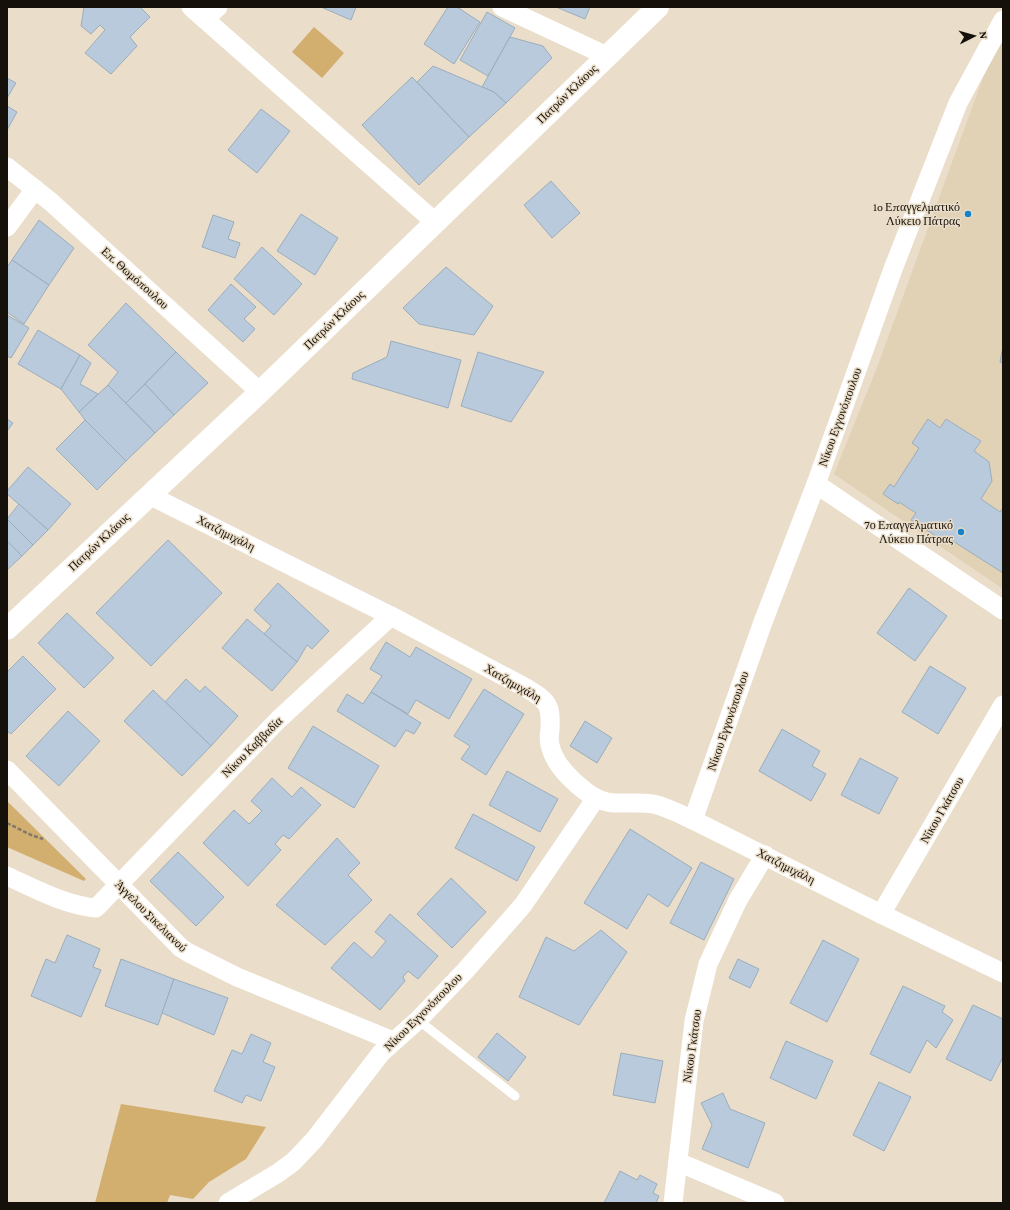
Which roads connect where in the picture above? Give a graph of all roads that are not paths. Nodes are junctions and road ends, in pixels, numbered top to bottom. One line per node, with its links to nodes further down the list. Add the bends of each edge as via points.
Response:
1 (502, 7): 7 (street)
2 (658, 7): 7 (main road, Πατρών Κλάους)
3 (993, 7): 5 (street)
4 (205, 11): 10 (street)
5 (1003, 13)
6 (1003, 20): 13 (street, Νίκου Εγγονόπουλου, via 952,118 893,268)
7 (607, 56): 10 (main road, Πατρών Κλάους)
8 (7, 167): 9 (street, Επ. Θωμόπουλου)
9 (35, 189): 11 (street); 12 (street, Επ. Θωμόπουλου)
10 (435, 222): 12 (main road, Πατρών Κλάους)
11 (7, 227)
12 (260, 392): 14 (main road, Πατρών Κλάους)
13 (816, 484): 15 (street); 21 (street, Νίκου Εγγονόπουλου, via 763,622)
14 (149, 495): 16 (street, Χατζημιχάλη); 17 (main road, Πατρών Κλάους)
15 (1003, 610)
16 (391, 616): 20 (street, Χατζημιχάλη, via 544,699 551,715 549,740 554,758 573,780); 24 (street, Νίκου Καββαδία, via 278,720)
17 (7, 629)
18 (1003, 705): 25 (street, Νίκου Γκάτσου)
19 (7, 770): 24 (street, Άγγελου Σικελιανού)
20 (596, 798): 21 (street, Χατζημιχάλη, via 606,803 655,804); 27 (street, Νίκου Εγγονόπουλου, via 523,905)
21 (693, 820): 22 (street, Χατζημιχάλη)
22 (765, 855): 25 (street, Χατζημιχάλη); 30 (street, Νίκου Γκάτσου, via 738,900 708,964 694,1021)
23 (7, 876): 24 (street, Νίκου Καββαδία, via 60,899 96,908)
24 (119, 884): 28 (street, Άγγελου Σικελιανού, via 181,948 189,953 237,977)
25 (881, 914): 26 (street, Χατζημιχάλη)
26 (1003, 973)
27 (418, 1020): 28 (street, Νίκου Εγγονόπουλου); 29 (lane)
28 (393, 1041): 31 (street, Νίκου Εγγονόπουλου, via 293,1162)
29 (515, 1096)
30 (678, 1162): 32 (street, Νίκου Γκάτσου); 33 (street)
31 (228, 1203)
32 (673, 1203)
33 (774, 1203)

